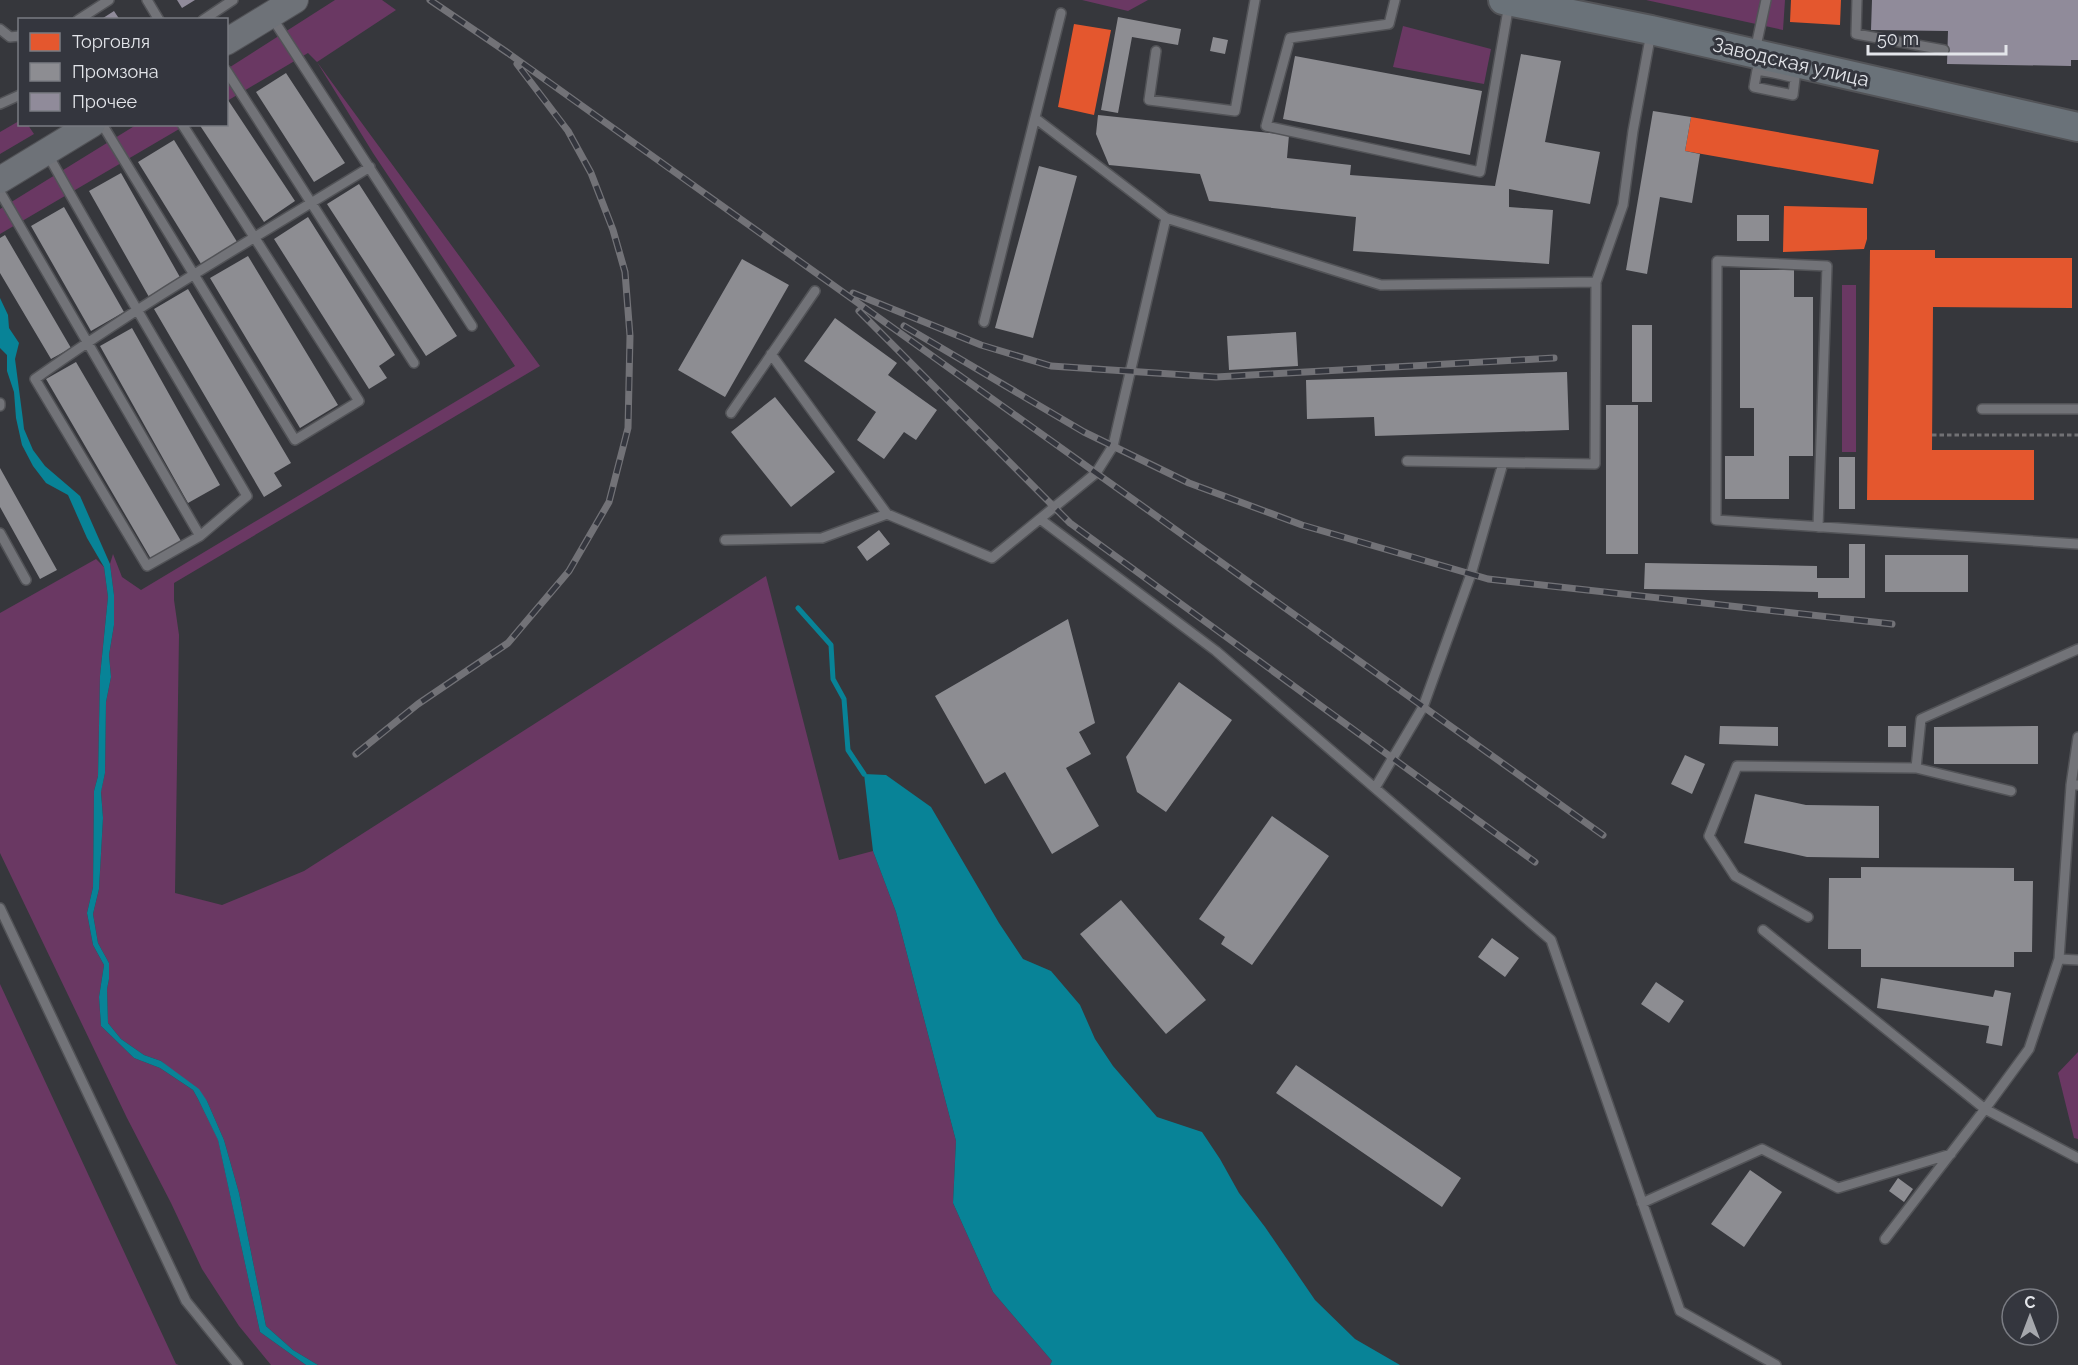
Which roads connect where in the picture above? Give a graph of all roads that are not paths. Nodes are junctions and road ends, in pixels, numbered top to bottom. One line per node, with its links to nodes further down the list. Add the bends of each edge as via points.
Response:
1 (109, 0): 12 (lane)
2 (147, 0): 13 (lane)
3 (233, 0): 14 (lane)
4 (295, 0): 11 (main road)
5 (1255, 0): 20 (lane, via 1235,111 1149,100)
6 (1395, 0): 9 (lane, via 1389,24 1290,38 1266,126 1480,172)
7 (1766, 0): 21 (lane)
8 (1857, 0): 19 (lane, via 1856,34)
9 (1506, 1): 16 (main road, Заводская улица)
10 (1061, 13): 25 (lane)
11 (269, 15): 18 (main road); 31 (lane)
12 (81, 18)
13 (158, 18)
14 (205, 18)
15 (0, 29): 17 (lane, via 10,37)
16 (1651, 30): 21 (main road, Заводская улица); 38 (lane, via 1623,205)
17 (18, 36)
18 (228, 41)
19 (1944, 50)
20 (1156, 51)
21 (1768, 62): 21 (lane, via 1757,70 1754,87 1793,95 1795,78); 28 (main road, Заводская улица)
22 (228, 73): 34 (lane)
23 (18, 96): 24 (lane)
24 (0, 104)
25 (1035, 118): 35 (lane); 41 (lane)
26 (103, 126): 37 (lane)
27 (183, 126): 36 (lane)
28 (2078, 127)
29 (79, 128): 30 (main road)
30 (47, 152): 32 (main road); 40 (lane)
31 (370, 167): 34 (lane); 42 (lane)
32 (0, 180)
33 (0, 192): 43 (lane)
34 (311, 204): 36 (lane); 45 (lane)
35 (1166, 218): 38 (lane, via 1381,285); 52 (lane, via 1113,446 1096,473)
36 (254, 239): 37 (lane); 37 (lane, via 359,400 295,440)
37 (194, 276): 40 (lane)
38 (1596, 282): 50 (lane, via 1595,464)
39 (815, 291): 44 (lane)
40 (138, 310): 43 (lane); 55 (lane, via 247,496)
41 (984, 322)
42 (472, 326)
43 (87, 342): 55 (lane); 55 (lane, via 35,379 147,566)
44 (771, 354): 48 (lane); 51 (lane)
45 (414, 363)
46 (1982, 409): 47 (lane)
47 (2078, 409)
48 (731, 413)
49 (1407, 461): 50 (lane)
50 (1503, 463): 63 (lane, via 1471,574 1423,707)
51 (887, 514): 52 (lane, via 992,558); 56 (lane, via 822,538)
52 (1040, 519): 63 (lane, via 1216,651)
53 (1818, 527): 53 (lane, via 1827,266 1717,261 1716,520); 57 (lane)
54 (0, 533): 58 (lane)
55 (200, 536)
56 (725, 540)
57 (2078, 544)
58 (26, 580)
59 (2078, 649): 61 (lane, via 1921,719)
60 (2078, 737): 62 (lane)
61 (1916, 768): 64 (lane); 66 (lane, via 1737,766 1709,836 1735,876)
62 (2075, 785): 68 (lane)
63 (1375, 788): 73 (lane, via 1551,940)
64 (2011, 792)
65 (0, 908): 75 (lane, via 186,1300)
66 (1808, 917)
67 (1762, 930): 70 (lane)
68 (2059, 959): 69 (lane); 70 (lane, via 2029,1049)
69 (2078, 960)
70 (1985, 1109): 71 (lane); 72 (lane)
71 (1951, 1154): 73 (lane, via 1838,1188 1762,1149); 74 (lane)
72 (2078, 1158)
73 (1642, 1203): 76 (lane, via 1680,1311)
74 (1885, 1239)
75 (238, 1365)
76 (1776, 1365)

